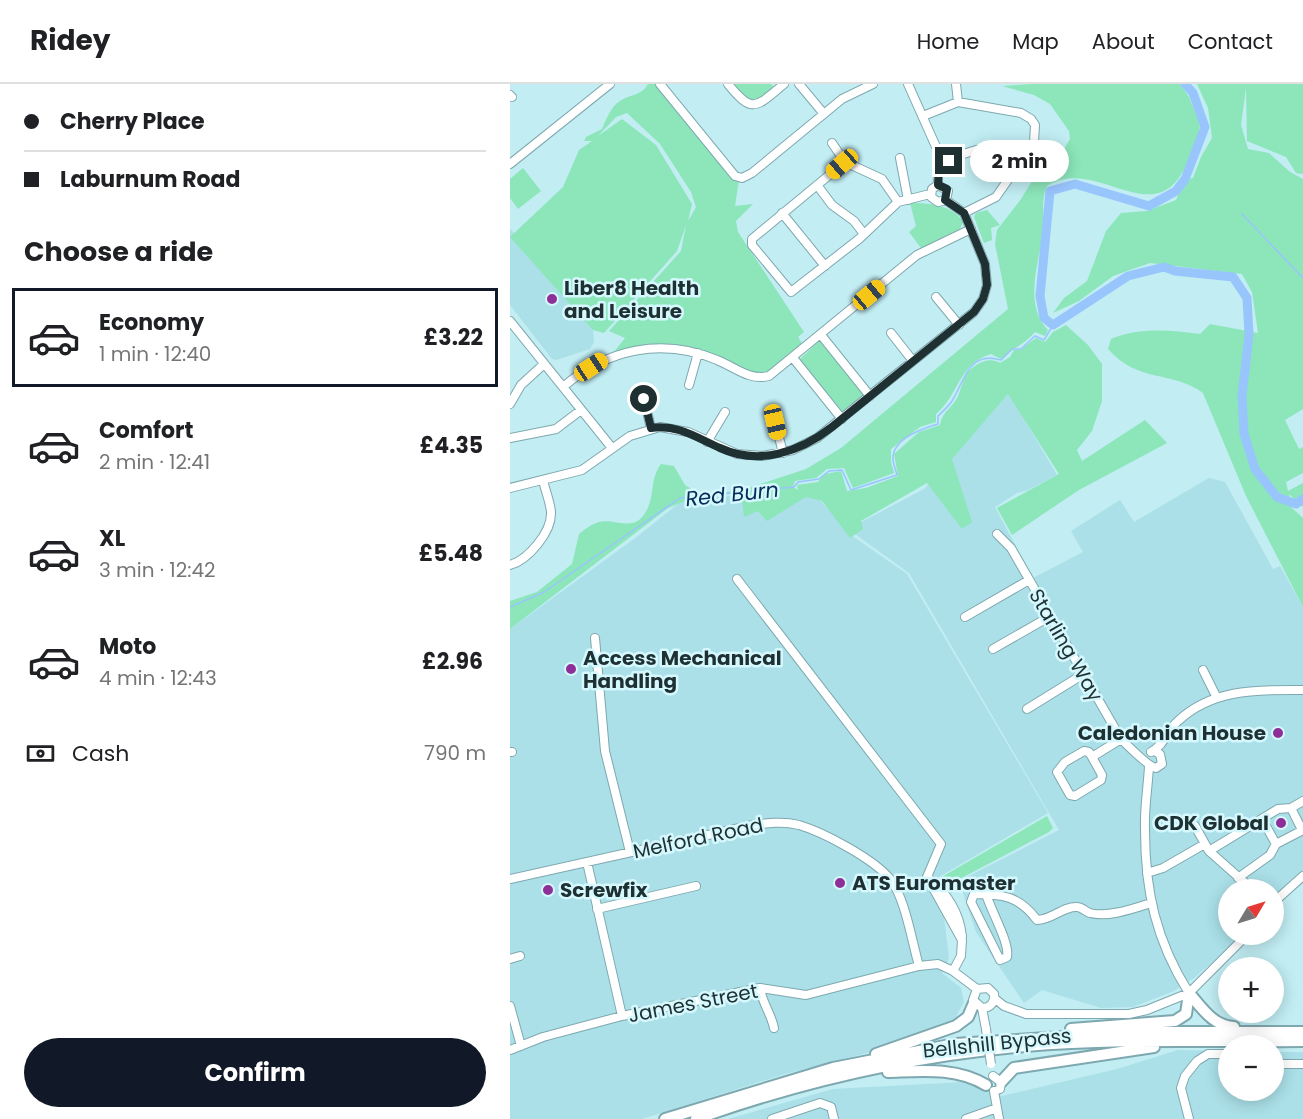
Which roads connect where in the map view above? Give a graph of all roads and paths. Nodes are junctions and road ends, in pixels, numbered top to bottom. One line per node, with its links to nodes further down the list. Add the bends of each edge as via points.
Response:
1 (610, 84): 18 (street)
2 (661, 84): 11 (street, via 735,176 742,178)
3 (729, 84): 9 (street, via 748,106 759,105)
4 (784, 84): 9 (street)
5 (800, 84): 11 (street)
6 (873, 84): 11 (street, via 853,92)
7 (908, 84): 12 (street)
8 (956, 84): 10 (street)
9 (774, 87)
10 (958, 102): 12 (street); 26 (street, via 1025,114 1036,131 1028,151 996,197)
11 (824, 114)
12 (923, 116): 17 (street)
13 (832, 143): 16 (street)
14 (976, 150): 17 (street)
15 (900, 158): 22 (street)
16 (845, 162): 19 (street); 24 (street, via 882,179)
17 (939, 162): 20 (street)
18 (510, 165)
19 (817, 185): 25 (street); 28 (street, via 832,205)
20 (938, 185): 21 (street); 23 (street, via 947,189)
21 (930, 194): 22 (street); 23 (street, via 935,201)
22 (909, 200): 24 (street)
23 (945, 200): 26 (street)
24 (898, 202): 28 (street)
25 (782, 213): 29 (street); 29 (street, via 751,241 788,290 795,291)
26 (964, 213): 27 (street)
27 (971, 230): 32 (street, via 985,264 987,285 974,312); 34 (street, via 923,251)
28 (864, 234): 29 (street)
29 (825, 266)
30 (936, 297): 32 (street)
31 (510, 321): 38 (street)
32 (958, 325): 37 (street)
33 (891, 333): 37 (street)
34 (821, 335): 36 (street); 41 (street)
35 (698, 353): 36 (street, via 757,377 769,376); 39 (street); 40 (street, via 658,348 606,357)
36 (793, 358): 46 (street)
37 (913, 361): 41 (street)
38 (544, 364): 40 (street); 43 (street, via 521,385)
39 (688, 385)
40 (563, 387): 44 (street)
41 (870, 396): 46 (street)
42 (644, 399): 48 (street)
43 (510, 404)
44 (581, 410): 49 (street, via 556,429); 51 (street)
45 (725, 412): 50 (street)
46 (842, 419): 52 (street, via 810,443)
47 (775, 422): 52 (street)
48 (651, 428): 50 (street, via 674,428); 51 (street)
49 (510, 438)
50 (707, 442): 52 (street, via 751,456)
51 (612, 448): 53 (street, via 582,470)
52 (783, 453)
53 (543, 480): 54 (street); 56 (street, via 551,514 544,537)
54 (510, 488)
55 (997, 534): 58 (street, Starling Way, via 1011,548)
56 (510, 565)
57 (737, 579): 93 (street, via 941,844 927,877 962,940 961,956)
58 (1029, 580): 59 (street); 60 (street, Starling Way)
59 (965, 617)
60 (1049, 617): 62 (street); 64 (street, Starling Way)
61 (596, 638): 78 (street, via 605,751)
62 (993, 649)
63 (1203, 670): 66 (street)
64 (1082, 675): 67 (street); 68 (street, Starling Way)
65 (1303, 690): 66 (street, via 1236,692)
66 (1216, 698): 70 (street, via 1177,722)
67 (1027, 709)
68 (1121, 740): 69 (street); 70 (street, Starling Way)
69 (1092, 758): 69 (street, via 1101,780 1075,796 1070,795 1057,772 1059,767 1084,752)
70 (1152, 759): 80 (street, via 1144,830)
71 (1303, 801): 72 (street)
72 (1291, 807): 73 (street, via 1278,809); 75 (street)
73 (1262, 819): 76 (street); 77 (street)
74 (1195, 826): 77 (street)
75 (1303, 830): 76 (street)
76 (1276, 844): 82 (street, via 1269,855)
77 (1206, 848): 80 (street); 82 (street)
78 (630, 852): 79 (street, Melford Road); 92 (street, Melford Road, via 753,825 800,825 862,855 890,879)
79 (587, 862): 83 (street, Melford Road); 88 (street)
80 (1147, 873): 87 (street)
81 (1303, 876): 85 (street)
82 (1238, 878)
83 (510, 879)
84 (696, 886): 88 (street)
85 (1284, 893)
86 (986, 894): 86 (street, via 1009,949 1007,957 1000,960 971,902 974,894); 87 (street, via 1005,896 1025,905 1037,920 1048,920 1078,907 1104,914)
87 (1151, 903): 96 (street, via 1162,946)
88 (597, 909): 100 (street)
89 (1237, 945): 96 (street)
90 (520, 956): 91 (street)
91 (510, 959)
92 (919, 966): 93 (street, James Street, via 938,964); 94 (street, James Street, via 806,995)
93 (953, 971): 95 (street, James Street)
94 (760, 988): 100 (street, James Street); 101 (street)
95 (977, 989): 97 (street, James Street, via 988,988); 99 (street, via 973,994)
96 (1189, 993): 97 (street, via 1130,1014 1026,1014); 102 (highway, via 1209,1016 1226,1027); 103 (highway, via 1186,1014 1175,1021 1084,1027)
97 (994, 998): 99 (street, via 990,1006)
98 (510, 1006): 106 (street)
99 (978, 1006): 111 (highway, via 956,1026); 113 (street, bridge, via 986,1029)
100 (622, 1016): 106 (street, James Street)
101 (774, 1028)
102 (1303, 1032): 103 (highway, Bellshill Bypass, via 1141,1032)
103 (1024, 1038): 111 (highway, Bellshill Bypass, via 955,1044)
104 (1196, 1041): 105 (highway, Bellshill Bypass); 112 (highway, Bellshill Bypass, via 1026,1046 959,1053); 113 (highway, via 1014,1068)
105 (1303, 1041)
106 (521, 1046): 107 (street, James Street)
107 (510, 1050)
108 (1218, 1054): 121 (street, via 1208,1054 1197,1061 1185,1076 1181,1088)
109 (1284, 1064): 110 (street)
110 (1303, 1064)
111 (833, 1068): 115 (highway, Bellshill Bypass)
112 (854, 1073): 113 (highway, via 948,1072); 116 (highway, Bellshill Bypass, via 805,1084)
113 (994, 1084): 114 (street)
114 (997, 1108): 119 (street); 120 (street)
115 (665, 1119)
116 (696, 1119)
117 (772, 1119): 118 (street, via 820,1103 831,1107)
118 (834, 1119)
119 (966, 1119)
120 (999, 1119)
121 (1189, 1119)

